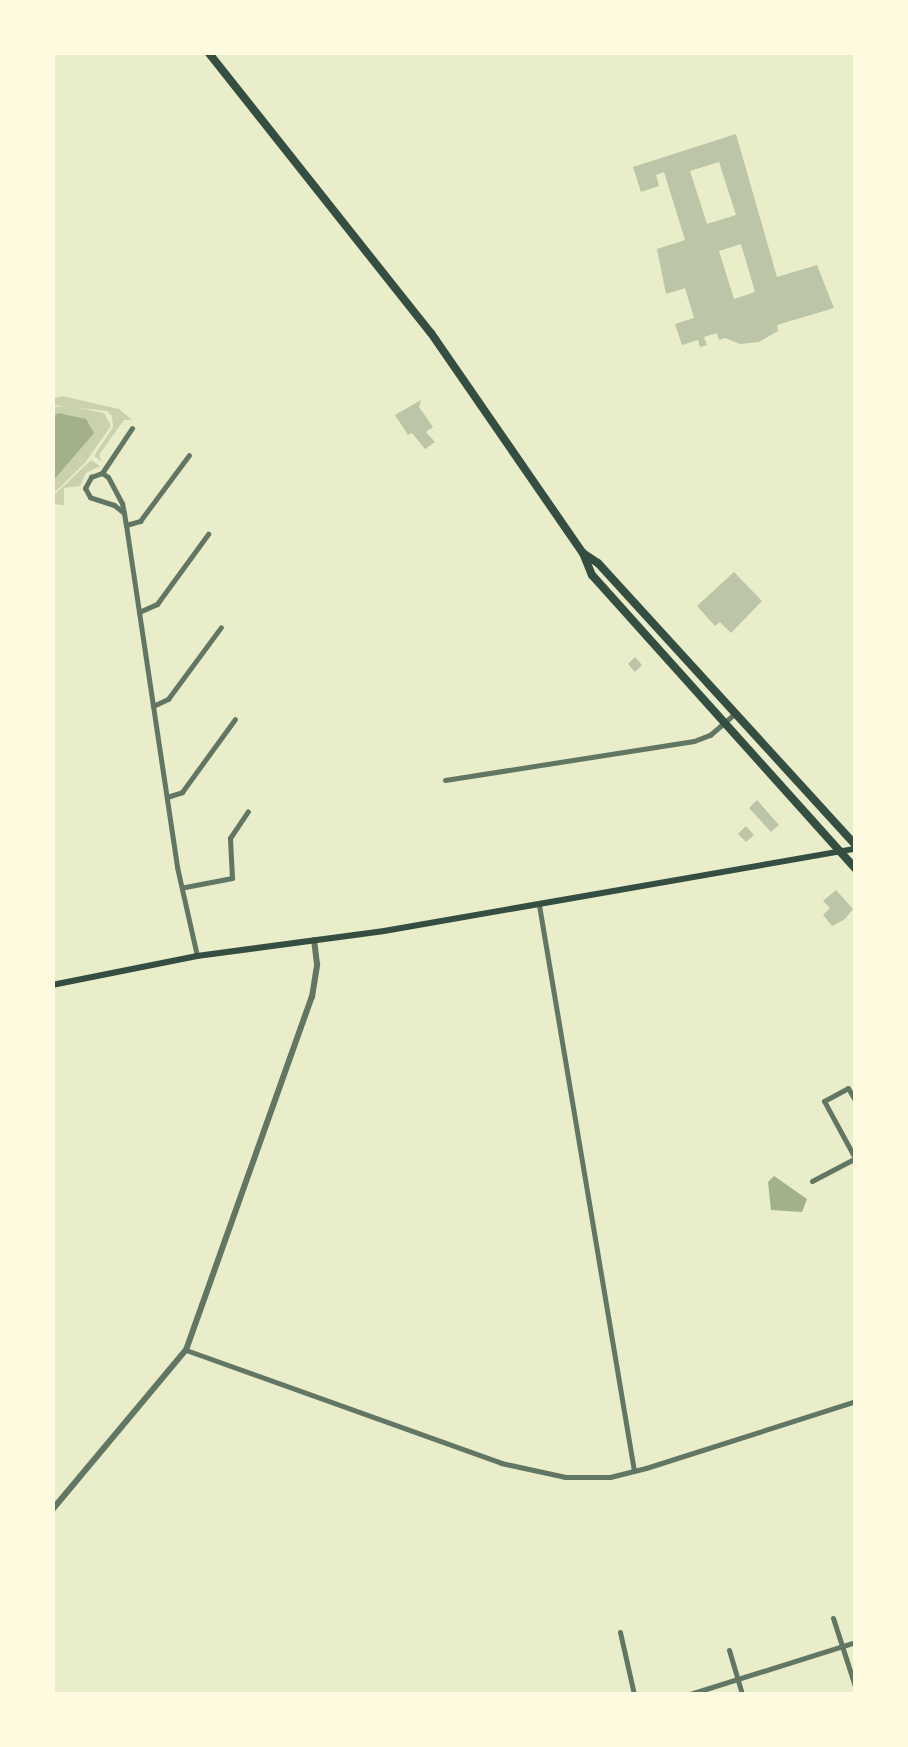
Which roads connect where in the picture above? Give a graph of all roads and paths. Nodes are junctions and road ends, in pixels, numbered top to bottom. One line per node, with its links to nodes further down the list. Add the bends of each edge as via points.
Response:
1 (208, 52): 8 (highway, via 384,269)
2 (132, 428): 4 (street)
3 (189, 455): 6 (street, via 140,521)
4 (102, 474): 5 (street, via 117,489); 5 (street, via 88,481 87,495)
5 (124, 513): 6 (street)
6 (126, 525): 9 (street)
7 (208, 534): 9 (street, via 156,605)
8 (582, 553): 12 (highway); 14 (highway, via 592,575)
9 (139, 612): 11 (street)
10 (221, 628): 11 (street, via 168,699)
11 (153, 706): 16 (street)
12 (734, 713): 14 (street); 18 (highway)
13 (235, 720): 16 (street, via 182,792)
14 (723, 724): 15 (street, via 694,741); 19 (highway)
15 (445, 780)
16 (167, 797): 21 (street)
17 (248, 812): 21 (street, via 230,838 232,878)
18 (856, 847): 19 (main road)
19 (840, 852): 20 (highway); 22 (main road)
20 (856, 870)
21 (185, 887): 24 (street)
22 (539, 905): 23 (main road); 31 (street)
23 (314, 940): 24 (main road); 29 (street, via 312,998)
24 (197, 956): 25 (main road)
25 (52, 985)
26 (856, 1102): 27 (street, via 848,1088 824,1100)
27 (855, 1158): 28 (street)
28 (812, 1182)
29 (186, 1350): 31 (street, via 526,1470 596,1478); 32 (street)
30 (856, 1401): 31 (street)
31 (634, 1471)
32 (52, 1510)
33 (834, 1618): 36 (street)
34 (620, 1632): 40 (street)
35 (856, 1642): 36 (street)
36 (842, 1646): 38 (street); 39 (street)
37 (729, 1650): 38 (street)
38 (738, 1680): 41 (street); 42 (street)
39 (856, 1690)
40 (634, 1694)
41 (690, 1694)
42 (742, 1694)

